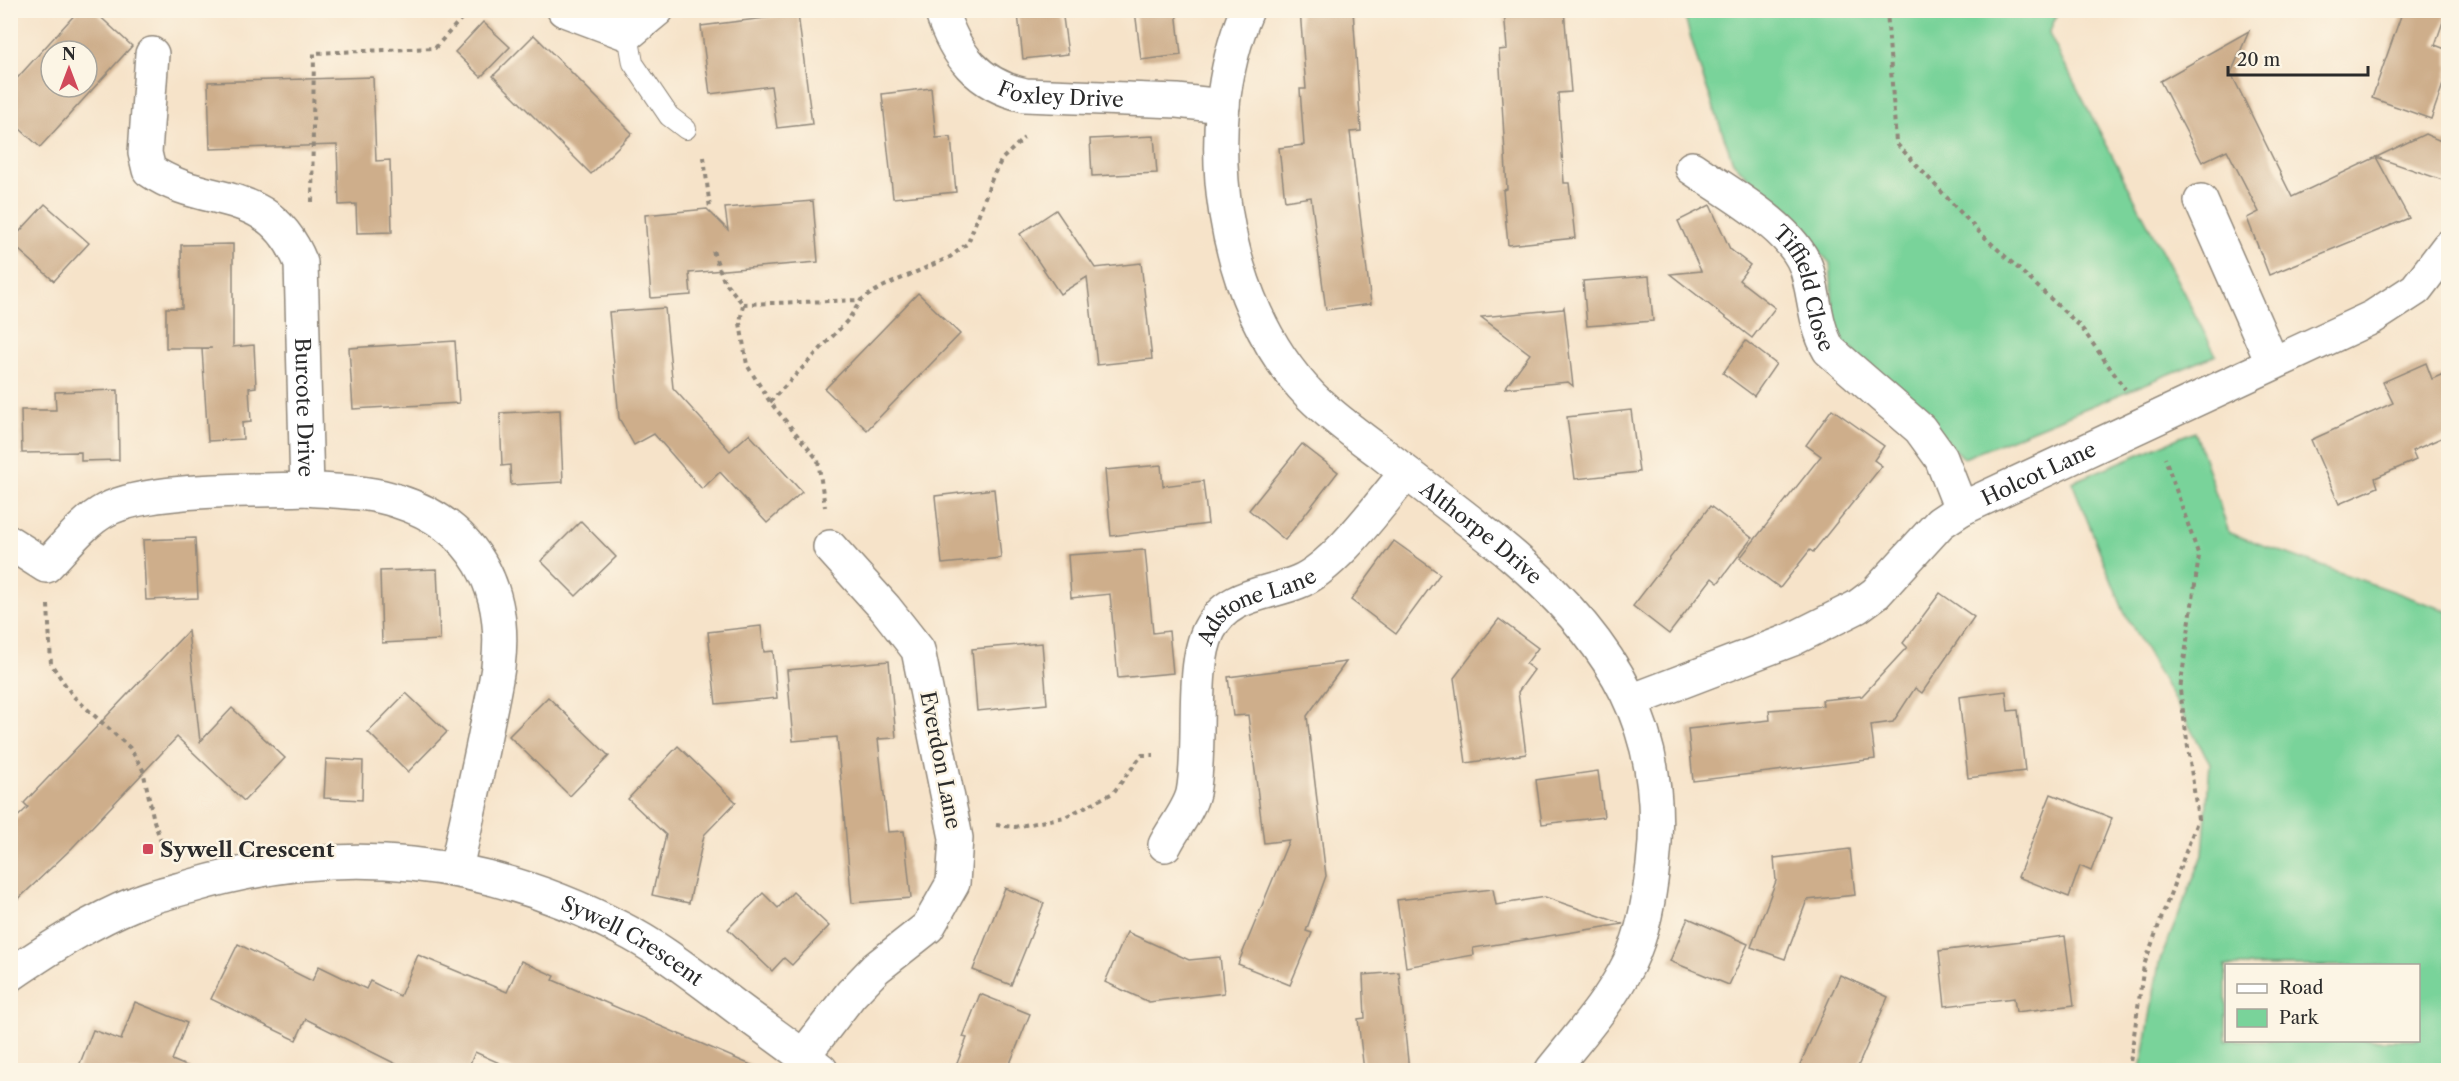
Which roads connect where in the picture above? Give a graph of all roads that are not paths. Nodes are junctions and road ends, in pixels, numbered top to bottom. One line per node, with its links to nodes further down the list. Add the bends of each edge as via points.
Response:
1 (564, 10): 5 (street)
2 (657, 10): 5 (street)
3 (941, 10): 7 (street, Foxley Drive, via 950,38 961,54 975,71 1004,91)
4 (1247, 10): 7 (street, Althorpe Drive)
5 (628, 34): 8 (lane, via 633,63 669,116)
6 (152, 54): 14 (street, Burcote Drive, via 145,153 149,170 183,188 239,201 274,221 289,237 302,262)
7 (1223, 106): 13 (street, Althorpe Drive, via 1221,134 1228,221 1236,262 1250,302 1269,339 1311,396)
8 (686, 129)
9 (1692, 168): 15 (street, Tiffield Close, via 1767,221 1789,242 1805,264 1822,338 1829,350 1920,429 1941,458)
10 (2202, 201): 12 (street)
11 (2448, 247): 12 (street, Holcot Lane, via 2416,289 2373,318)
12 (2272, 362): 15 (street, Holcot Lane)
13 (1406, 473): 18 (street, Althorpe Drive, via 1512,555 1567,605 1589,630); 19 (street, Adstone Lane, via 1313,575 1254,594 1220,612 1208,630 1203,646 1193,795)
14 (307, 489): 16 (street, via 189,494 124,503 89,523 46,566); 20 (street, Burcote Drive, via 376,495 424,512 455,530 489,579 498,618 498,667)
15 (1961, 509): 18 (street, Holcot Lane, via 1940,523 1876,593 1857,607 1793,639)
16 (10, 543)
17 (830, 547): 22 (street, Everdon Lane, via 918,650 956,838 953,883 942,906 928,927 876,968 852,994)
18 (1631, 701): 23 (street, Althorpe Drive, via 1645,741 1656,814 1643,928 1616,986)
19 (1165, 844)
20 (456, 868): 21 (street, Sywell Crescent, via 340,860 231,875 137,902 86,927); 22 (street, Sywell Crescent, via 530,888 623,929 670,958)
21 (10, 975)
22 (812, 1063)
23 (1552, 1071)

